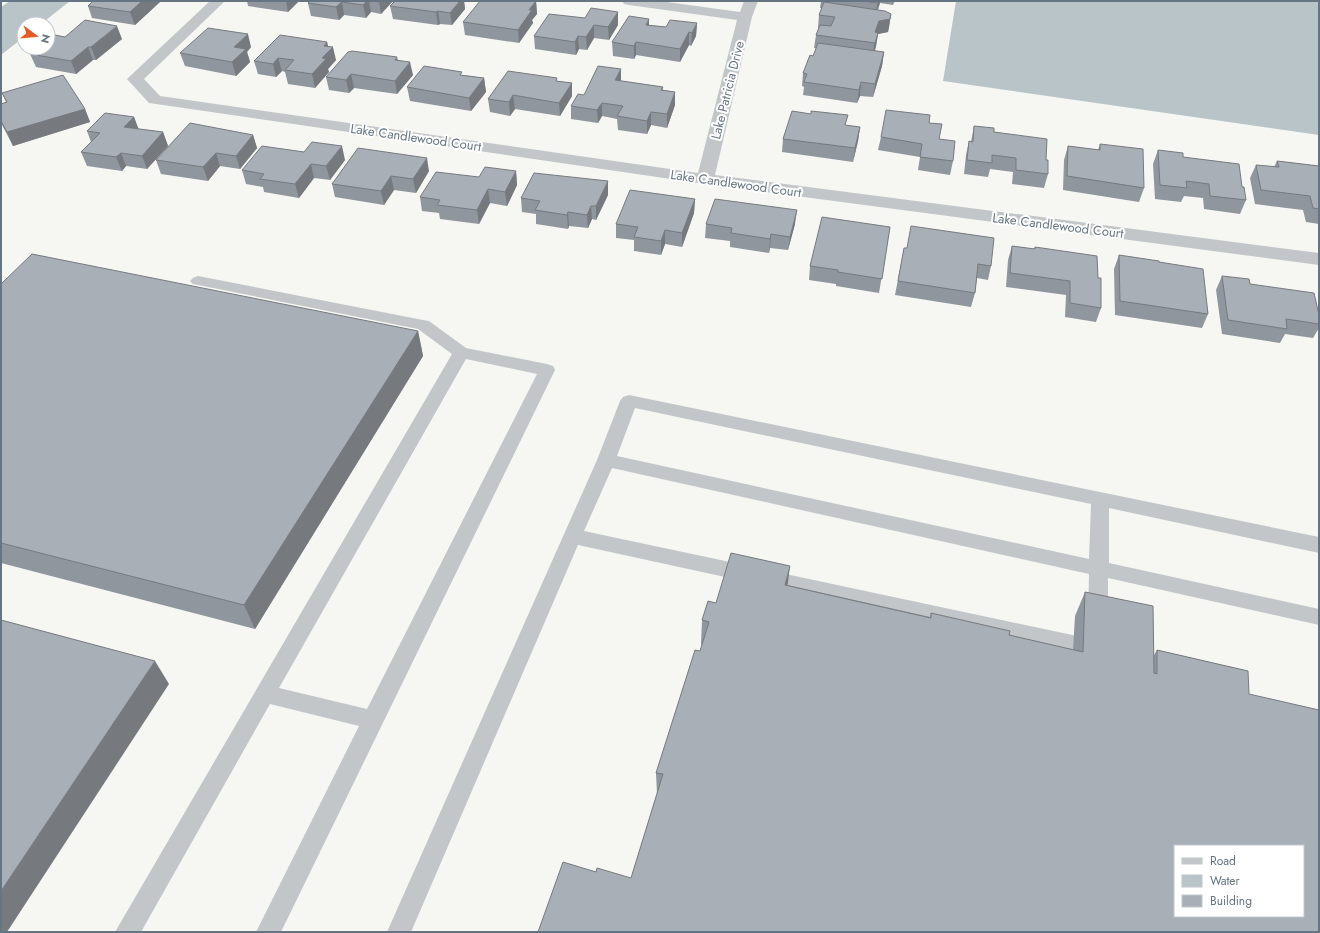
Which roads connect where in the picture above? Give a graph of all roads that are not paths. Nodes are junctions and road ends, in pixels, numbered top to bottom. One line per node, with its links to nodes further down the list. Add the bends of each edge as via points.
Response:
1 (218, 1): 5 (street, Lake Candlewood Court, via 135,79 155,100)
2 (630, 1): 4 (street)
3 (751, 1): 4 (street, Lake Patricia Drive)
4 (744, 17): 5 (street, Lake Patricia Drive)
5 (705, 179): 6 (street, Lake Candlewood Court)
6 (1319, 259)
7 (198, 281): 8 (lane, via 423,325)
8 (461, 353): 15 (lane); 16 (lane, via 547,370)
9 (606, 460): 10 (lane, via 629,401); 11 (lane); 13 (lane)
10 (1100, 499): 12 (lane); 13 (lane)
11 (573, 536): 13 (lane, via 1097,649); 19 (lane)
12 (1319, 545)
13 (1099, 569): 14 (lane)
14 (1319, 617)
15 (265, 694): 16 (lane); 17 (lane)
16 (373, 720): 18 (lane)
17 (127, 932)
18 (268, 932)
19 (398, 932)

